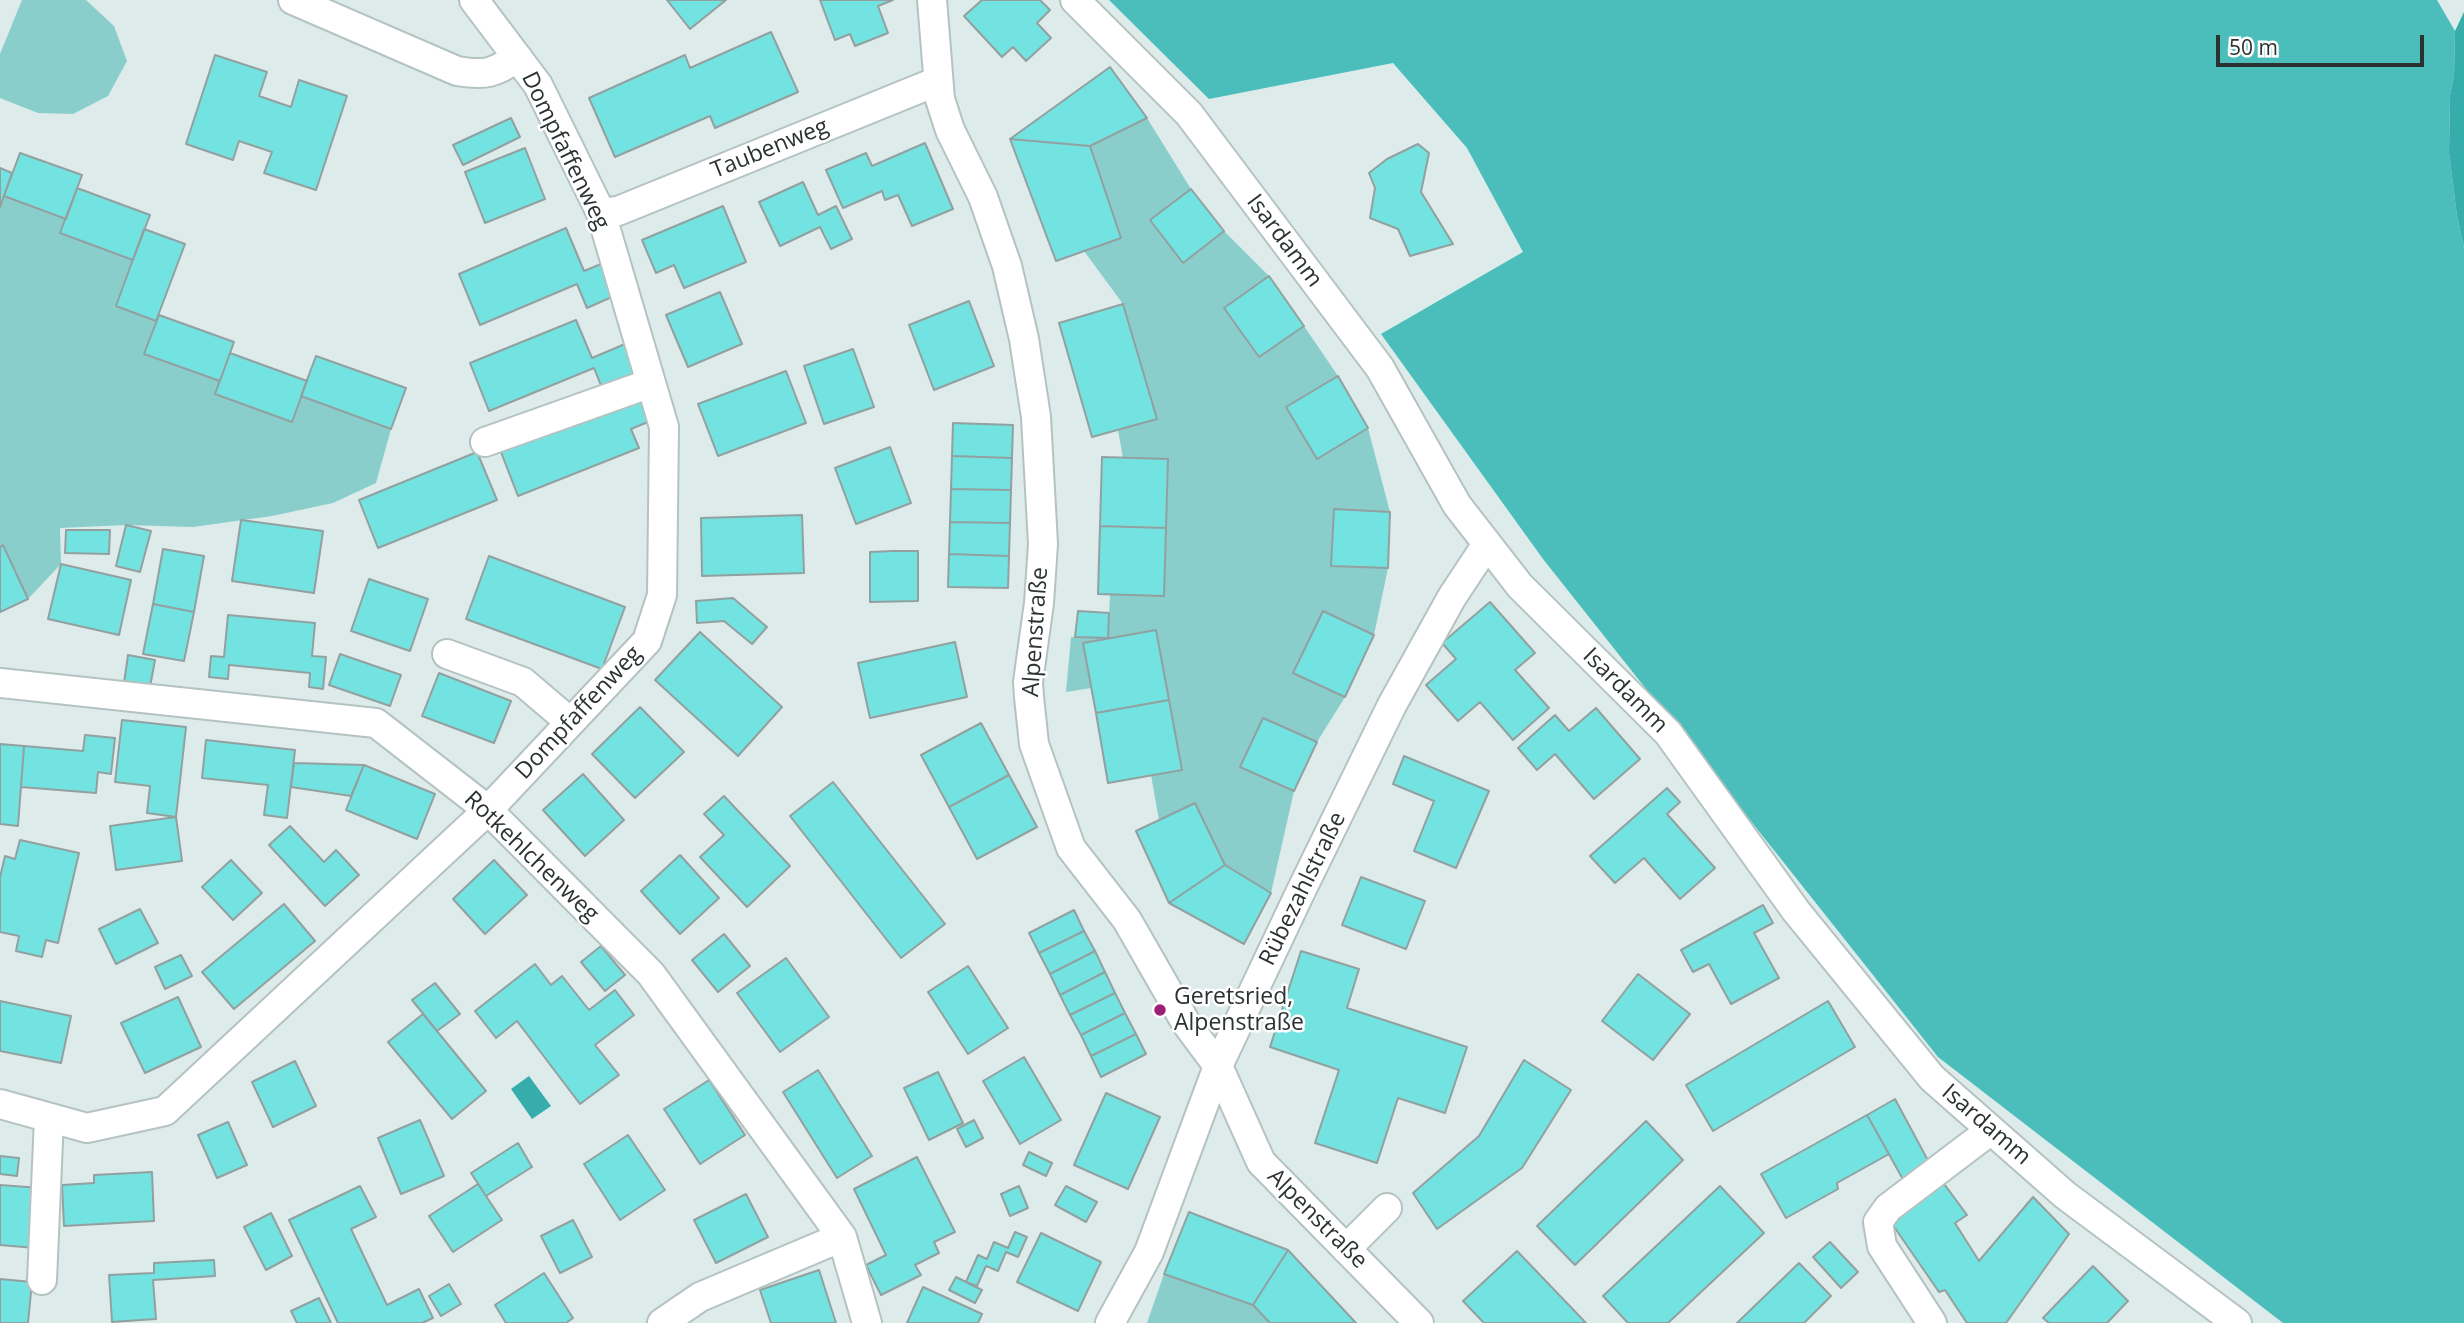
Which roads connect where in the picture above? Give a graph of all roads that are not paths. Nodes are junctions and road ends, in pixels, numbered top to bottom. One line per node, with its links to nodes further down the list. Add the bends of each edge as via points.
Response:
1 (293, 0): 5 (street, via 457,71 491,73)
2 (474, 0): 5 (street, Dompfaffenweg)
3 (932, 0): 6 (street, Alpenstraße)
4 (1075, 0): 10 (street, Isardamm, via 1189,114 1380,368 1457,505)
5 (518, 58): 7 (street, Dompfaffenweg, via 538,85)
6 (938, 81): 7 (street, Taubenweg, via 618,211); 15 (street, Alpenstraße, via 950,130 983,197 1007,266 1036,418 1043,544 1028,682 1034,744 1071,848 1127,920 1186,1023)
7 (601, 213): 8 (street, Dompfaffenweg)
8 (651, 383): 9 (street); 13 (street, Dompfaffenweg, via 664,427 662,595 647,640)
9 (485, 442)
10 (1487, 544): 15 (street, Rübezahlstraße, via 1392,705); 18 (street, Isardamm, via 1520,586 1668,733 1796,911 1931,1078)
11 (447, 654): 13 (street, via 523,682)
12 (0, 683): 14 (street, Rotkehlchenweg, via 376,723)
13 (570, 722): 14 (street, Dompfaffenweg)
14 (488, 810): 17 (street, Dompfaffenweg, via 165,1111 87,1128); 20 (street, Rotkehlchenweg, via 651,974)
15 (1217, 1066): 21 (street, Alpenstraße, via 1261,1162); 25 (street, Rübezahlstraße, via 1149,1252)
16 (0, 1104): 17 (street, Dompfaffenweg)
17 (49, 1118): 22 (street)
18 (1991, 1130): 27 (street, via 1888,1208 1878,1222 1882,1246); 28 (street, Isardamm, via 2065,1195)
19 (1387, 1208): 21 (street)
20 (842, 1237): 23 (street, via 700,1297); 24 (street, Rotkehlchenweg)
21 (1346, 1249): 26 (street, Alpenstraße)
22 (42, 1280)
23 (662, 1323)
24 (867, 1323)
25 (1110, 1323)
26 (1419, 1323)
27 (1932, 1323)
28 (2237, 1323)

